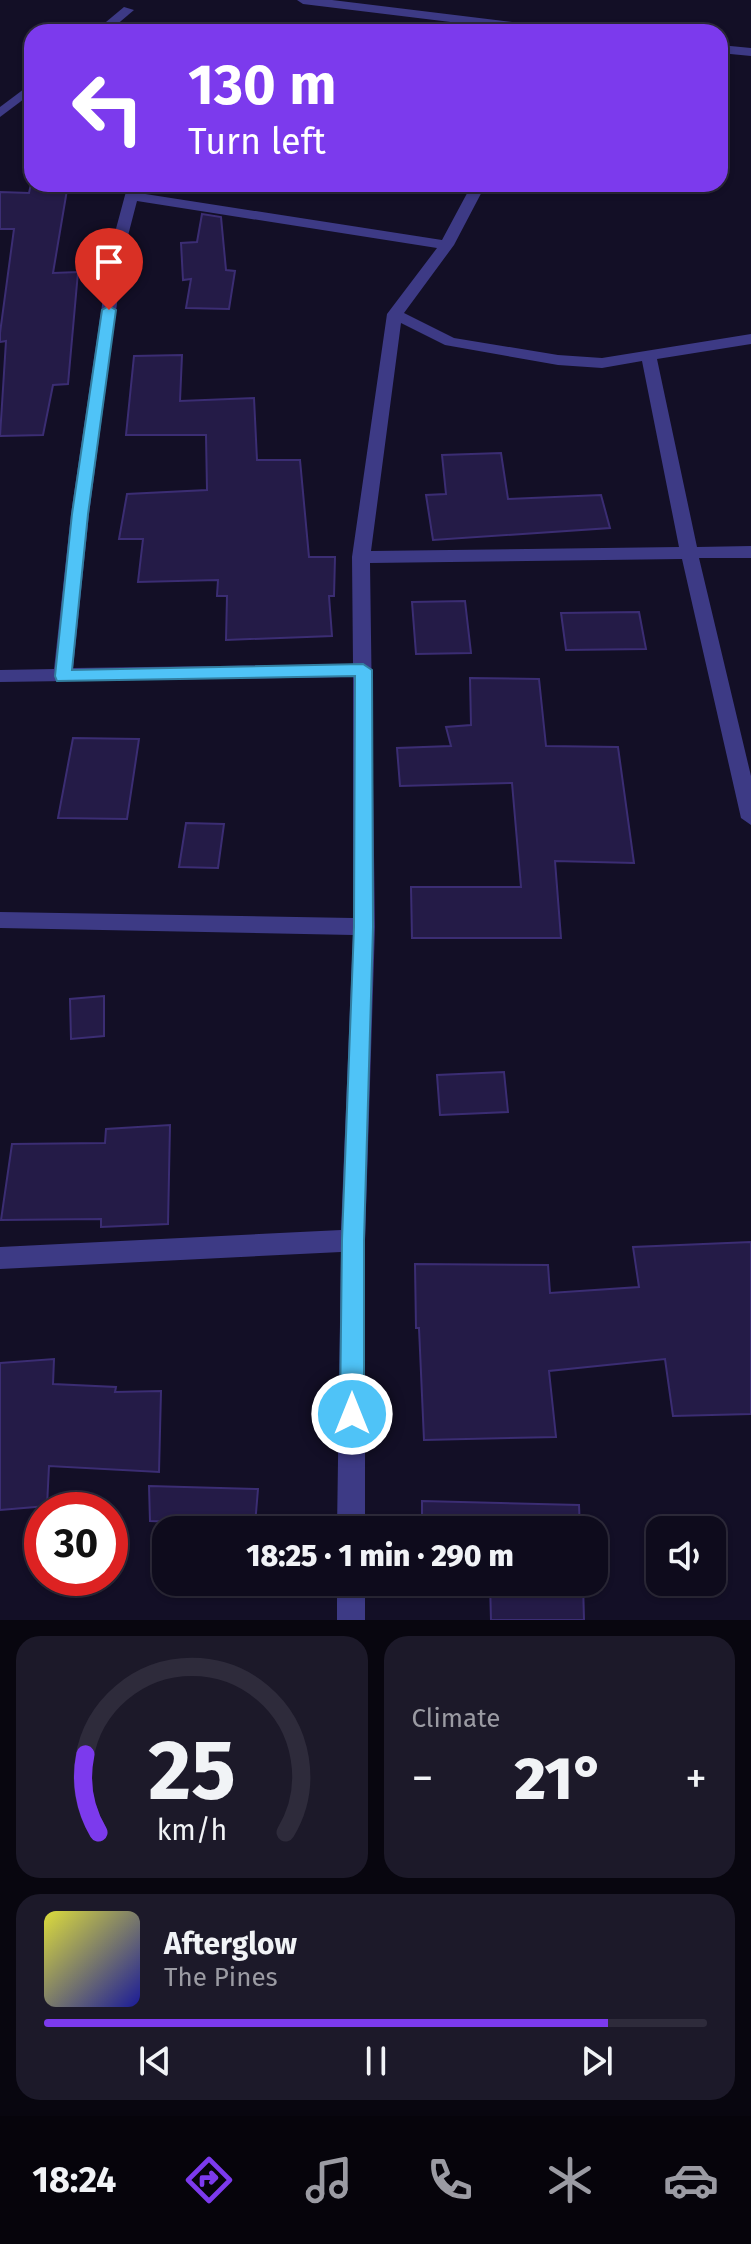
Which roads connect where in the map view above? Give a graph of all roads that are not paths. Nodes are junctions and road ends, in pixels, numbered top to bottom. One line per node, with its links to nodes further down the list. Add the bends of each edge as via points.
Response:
1 (303, 0): 4 (street)
2 (128, 5): 3 (street)
3 (108, 24)
4 (495, 24)
5 (728, 50): 6 (street)
6 (751, 52)
7 (24, 94): 8 (street)
8 (0, 113)
9 (133, 192): 21 (street, via 117,251)
10 (145, 192): 12 (street)
11 (475, 192): 12 (street)
12 (447, 245): 13 (street)
13 (395, 314): 15 (street, via 450,342 503,353 602,363); 18 (street)
14 (751, 339): 15 (street)
15 (649, 357): 16 (street)
16 (689, 552): 17 (street); 18 (street); 22 (street)
17 (751, 552)
18 (361, 557): 19 (street)
19 (363, 670): 21 (street); 24 (street)
20 (0, 676): 21 (street)
21 (63, 676)
22 (751, 818)
23 (0, 920): 24 (street)
24 (364, 927): 25 (street)
25 (353, 1240): 26 (street); 27 (street)
26 (0, 1258)
27 (351, 1516)
28 (351, 1596): 29 (street)
29 (351, 1620)

